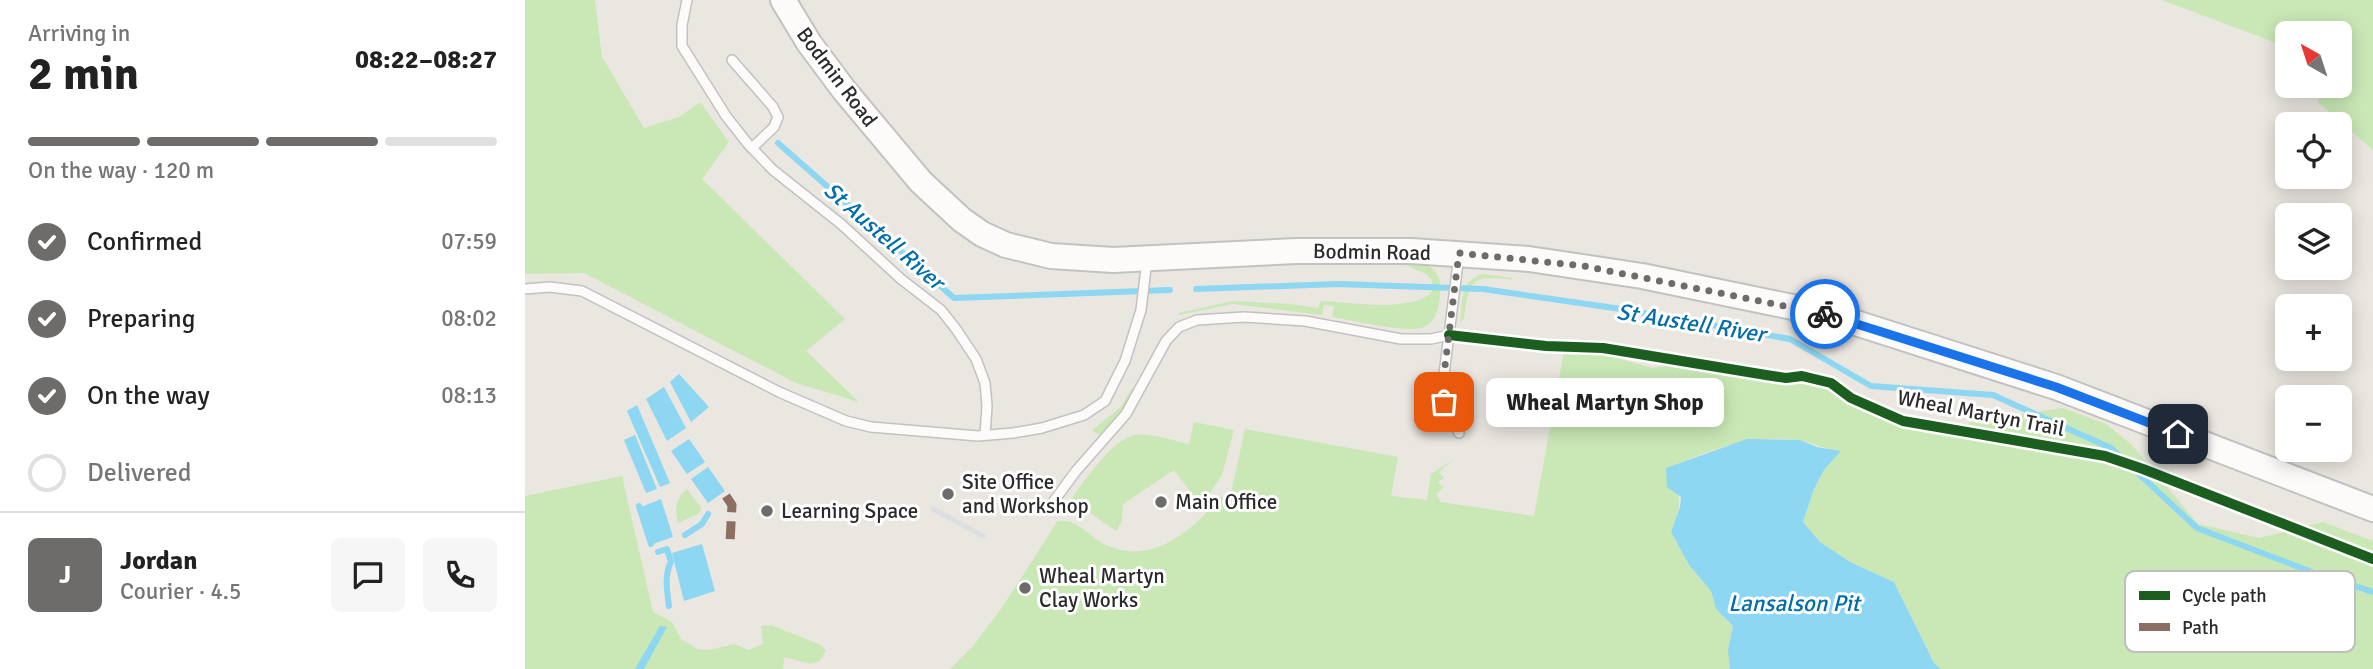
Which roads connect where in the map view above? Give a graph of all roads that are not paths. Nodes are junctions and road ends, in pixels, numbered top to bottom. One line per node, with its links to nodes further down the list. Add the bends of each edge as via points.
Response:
1 (687, 0): 4 (lane, via 682,46)
2 (783, 0): 6 (main road, Bodmin Road, via 809,43 874,128 962,220 982,234 1027,251)
3 (732, 60): 4 (lane, via 778,117)
4 (752, 148): 10 (lane, via 941,310 976,359 985,383)
5 (1458, 261): 6 (main road, Bodmin Road, via 1347,250); 8 (lane); 12 (main road, Bodmin Road, via 1584,266 1831,315 2056,387)
6 (1146, 268): 10 (lane, via 1142,310 1105,401 1084,415 1042,428)
7 (525, 289): 10 (lane, via 582,291 779,392 846,421 871,428)
8 (1449, 335): 9 (lane, via 1442,390); 11 (lane, via 1401,339 1305,321 1244,317 1197,320 1179,327 1166,341 1126,414)
9 (1459, 433)
10 (985, 435)
11 (1051, 505)
12 (2373, 509)

